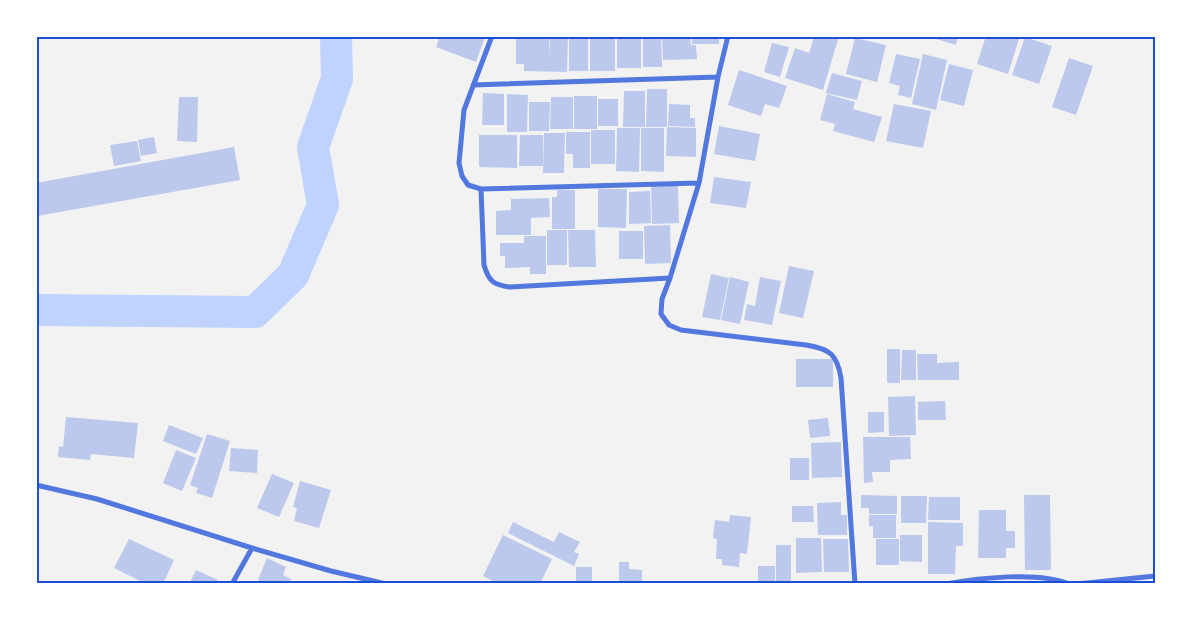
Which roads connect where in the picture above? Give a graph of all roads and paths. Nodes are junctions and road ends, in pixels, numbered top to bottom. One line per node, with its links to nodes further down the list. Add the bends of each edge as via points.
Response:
1 (492, 36): 4 (street)
2 (728, 36): 3 (street)
3 (718, 77): 4 (street); 5 (street)
4 (472, 85): 6 (street, via 464,110 458,163 468,185)
5 (698, 183): 6 (street); 7 (street)
6 (481, 189): 7 (street, via 484,265 487,276 497,285 510,287)
7 (670, 278): 13 (street, via 662,299 661,314 669,325 681,330 821,348 832,354 841,378)
8 (36, 485): 9 (street, via 106,502)
9 (252, 548): 11 (street); 12 (street)
10 (1155, 576): 16 (street)
11 (232, 584)
12 (386, 584)
13 (855, 584)
14 (946, 584): 15 (street, via 986,578 1053,578)
15 (1069, 584)
16 (1077, 584)

